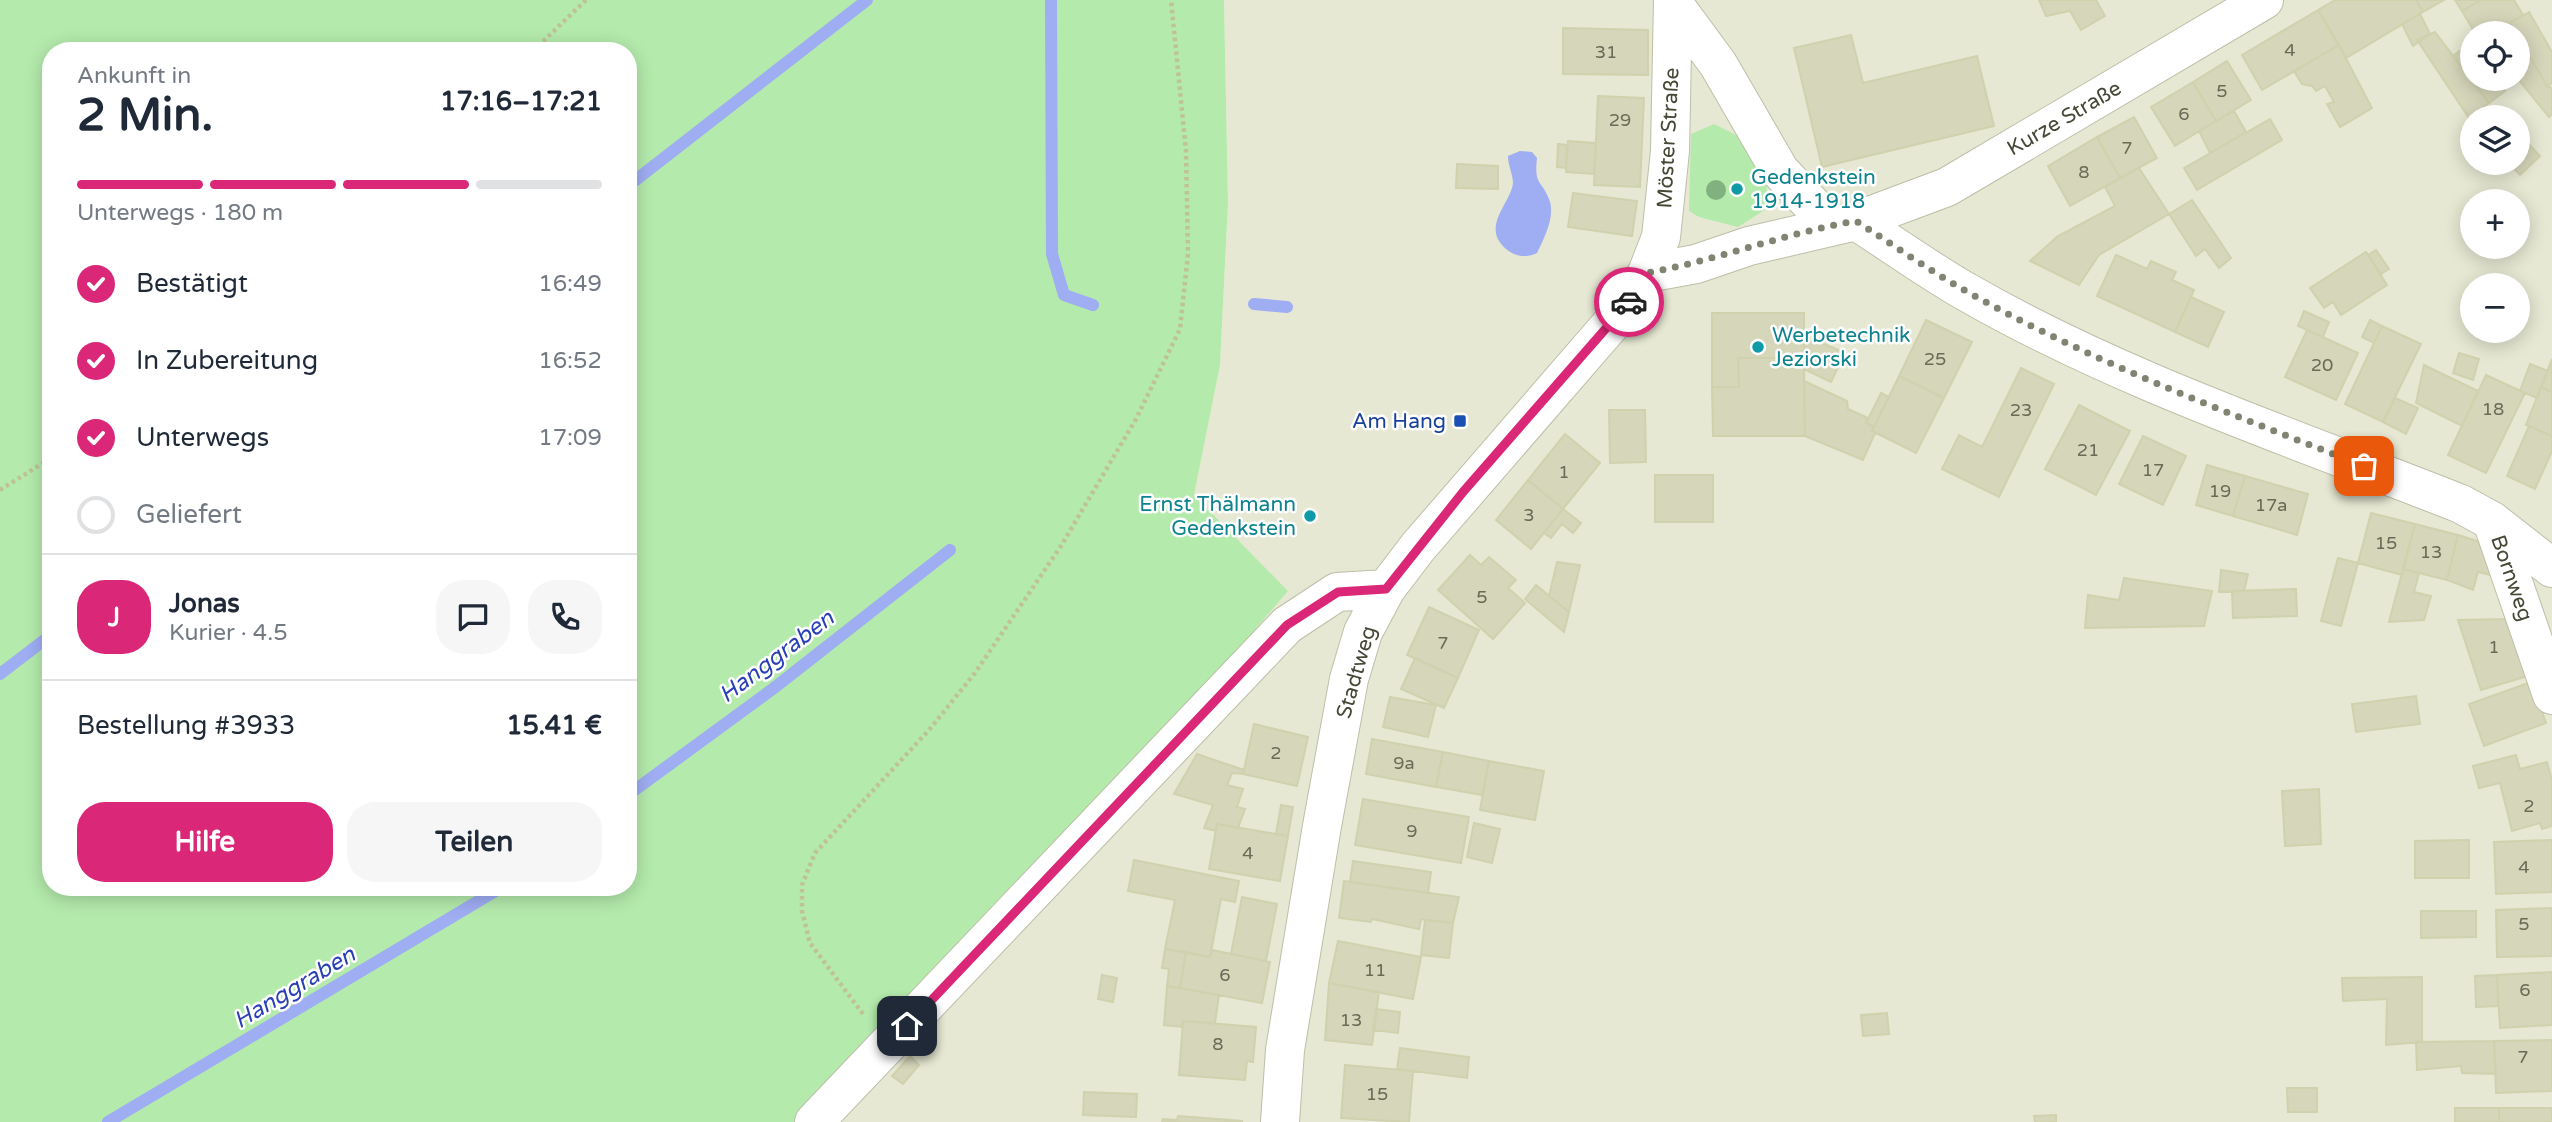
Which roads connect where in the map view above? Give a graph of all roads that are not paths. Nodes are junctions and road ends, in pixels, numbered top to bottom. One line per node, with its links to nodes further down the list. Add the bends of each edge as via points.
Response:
1 (2264, 0): 3 (street, Kurze Straße, via 1947,187)
2 (1673, 1): 3 (street, via 1718,64 1780,171); 4 (street, Möster Straße, via 1670,151 1661,237)
3 (1843, 223): 4 (street, Kurze Straße); 5 (street, via 2059,340 2195,400 2461,503)
4 (1647, 273): 7 (street, Stadtweg, via 1618,316 1463,492)
5 (2492, 521): 6 (street); 8 (street, Bornweg)
6 (2552, 568)
7 (1386, 589): 9 (street, via 1338,592 1287,625); 10 (street, Stadtweg, via 1363,632 1349,679 1285,1050)
8 (2550, 680)
9 (814, 1122)
10 (1280, 1122)

